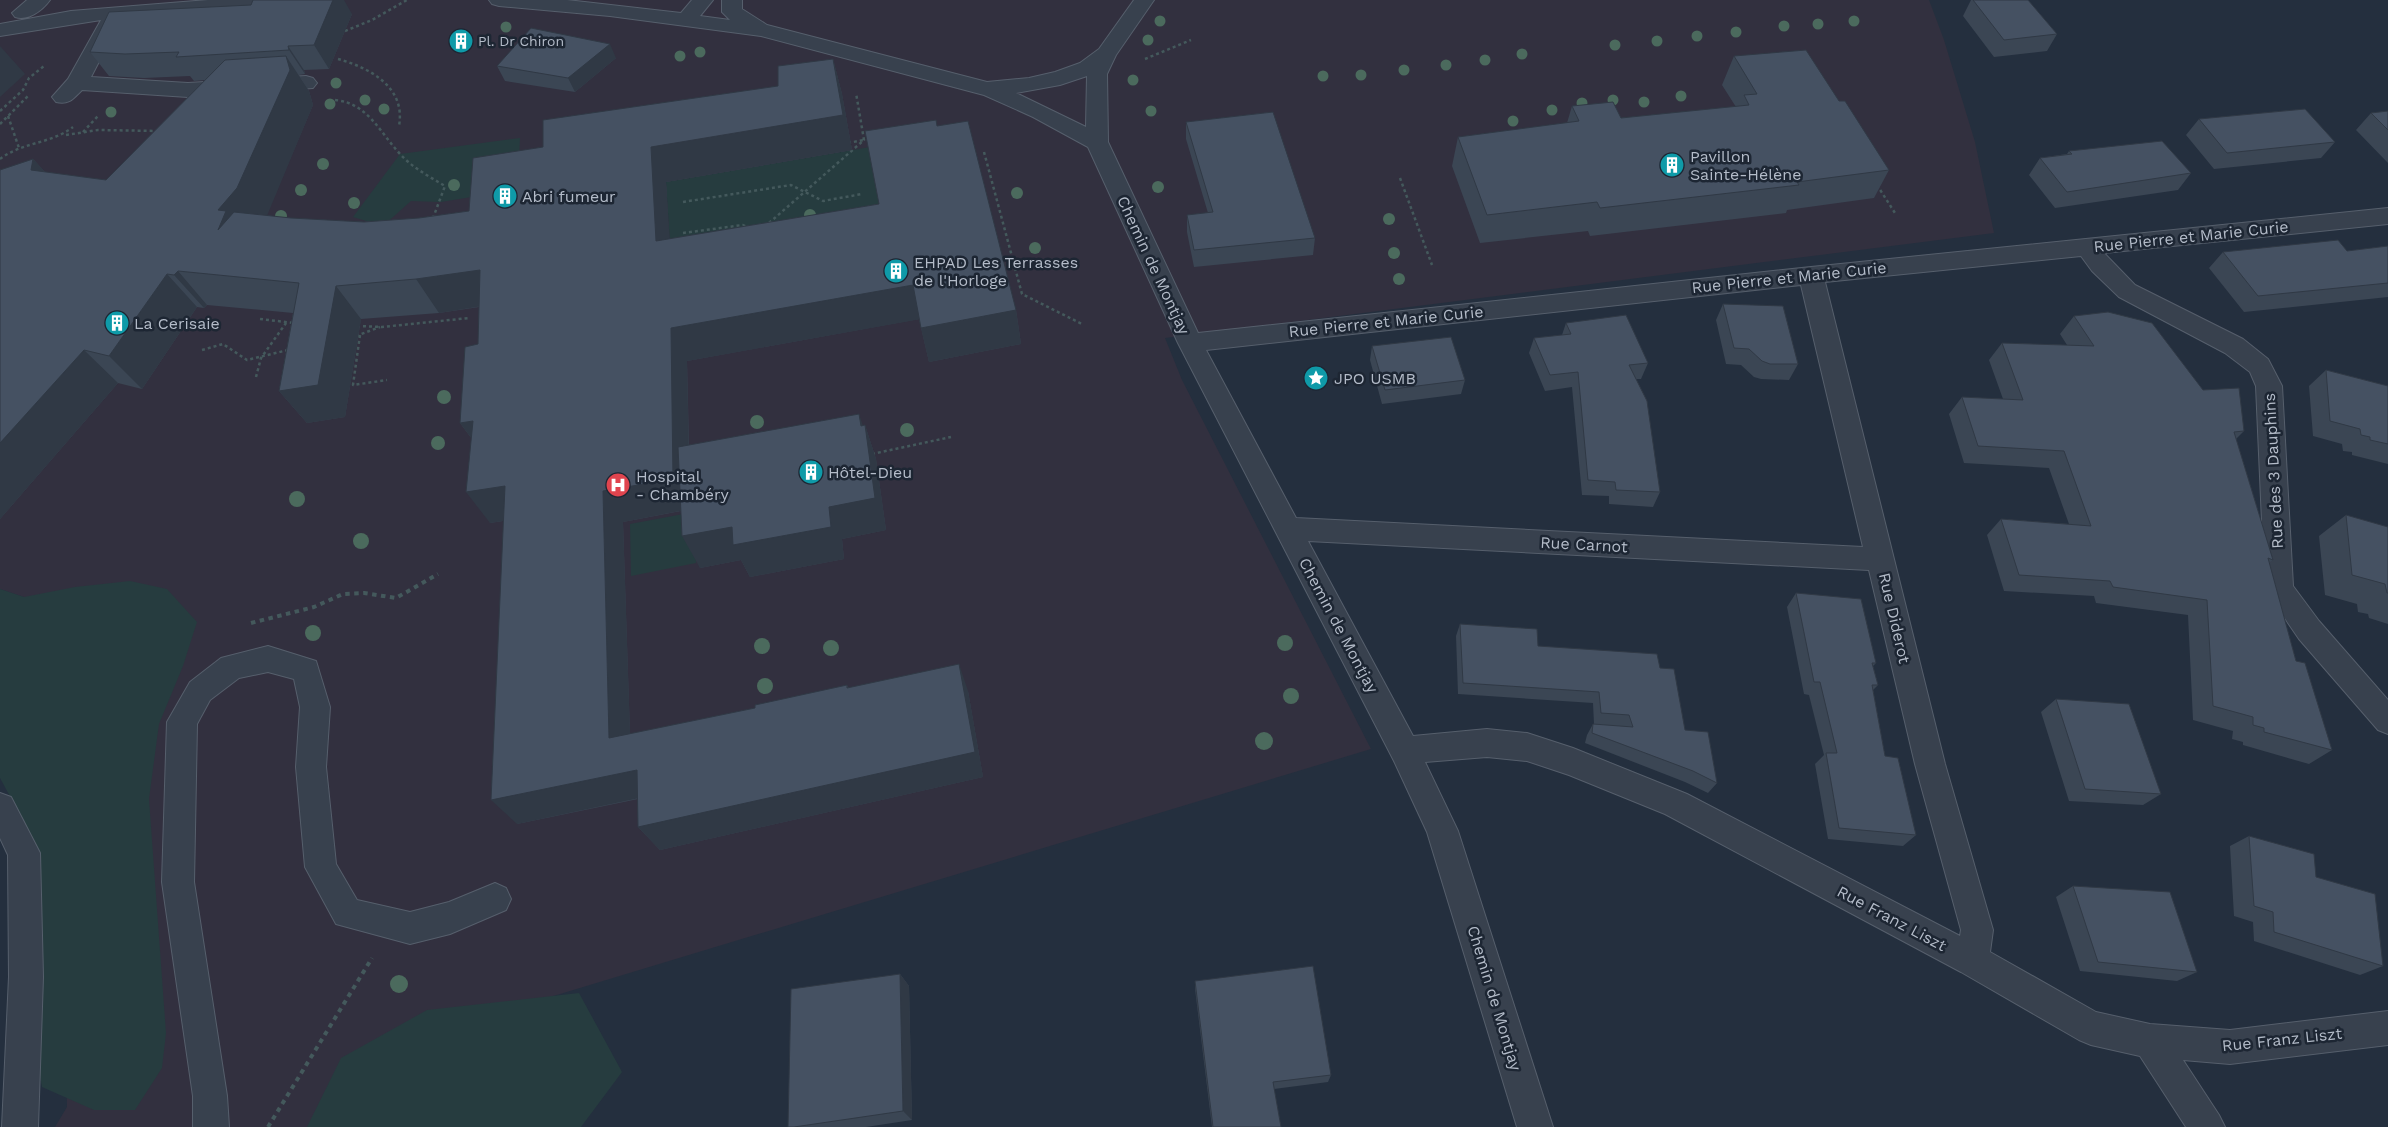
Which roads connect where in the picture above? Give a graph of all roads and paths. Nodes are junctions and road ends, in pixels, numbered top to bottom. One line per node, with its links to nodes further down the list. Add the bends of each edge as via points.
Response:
1 (40, 0): 12 (street)
2 (95, 0): 12 (street)
3 (303, 0): 10 (street)
4 (407, 0): 17 (path)
5 (499, 0): 11 (street)
6 (676, 0): 11 (street)
7 (703, 0): 14 (street)
8 (732, 0): 16 (street, via 732,12)
9 (1144, 0): 18 (street)
10 (118, 6): 15 (street); 20 (street, via 70,90 188,90)
11 (610, 10): 14 (street)
12 (22, 13): 13 (street)
13 (0, 18)
14 (685, 21): 16 (street)
15 (0, 30)
16 (761, 30): 21 (street)
17 (345, 31)
18 (1106, 54): 21 (street, via 1087,68 1060,78); 30 (street, Chemin de Montjay, via 1097,74)
19 (338, 59): 24 (path, via 368,70 394,94 401,108)
20 (306, 84)
21 (987, 89): 30 (street, via 1041,112)
22 (856, 93): 29 (path)
23 (8, 116): 32 (path)
24 (399, 126)
25 (159, 131): 27 (path, via 98,130)
26 (384, 134): 41 (path, via 422,173 445,186)
27 (64, 135)
28 (873, 139): 29 (path)
29 (864, 140): 31 (path); 36 (path)
30 (1097, 142): 57 (street, Chemin de Montjay)
31 (844, 143)
32 (19, 148)
33 (984, 152): 52 (path, via 1022,294)
34 (1400, 178): 46 (path)
35 (1874, 180): 39 (path)
36 (806, 192): 37 (path, via 823,200); 38 (path, via 791,185); 42 (path)
37 (862, 194)
38 (683, 202)
39 (1895, 212)
40 (2388, 216): 45 (street, Rue Pierre et Marie Curie)
41 (432, 220)
42 (765, 227)
43 (751, 229): 44 (path, via 743,225)
44 (684, 233)
45 (2087, 247): 47 (street, Rue Pierre et Marie Curie); 69 (street, Rue des 3 Dauphins, via 2127,291 2234,346 2259,366 2269,386 2279,589 2309,630)
46 (1432, 265)
47 (1811, 275): 57 (street, Rue Pierre et Marie Curie); 66 (street, Rue Diderot)
48 (469, 318): 54 (path)
49 (260, 319): 50 (path)
50 (287, 322): 51 (path); 60 (path)
51 (303, 324)
52 (1082, 324)
53 (355, 326): 54 (path)
54 (382, 327): 55 (path)
55 (360, 335): 56 (path); 62 (path, via 353,385)
56 (352, 337)
57 (1190, 342): 65 (street, Chemin de Montjay)
58 (202, 350): 60 (path, via 223,344 247,360)
59 (291, 350): 60 (path)
60 (261, 358): 61 (path)
61 (256, 377)
62 (387, 380)
63 (950, 437): 64 (path)
64 (872, 454)
65 (1287, 529): 66 (street, Rue Carnot); 70 (street, Chemin de Montjay)
66 (1881, 559): 74 (street, Rue Diderot, via 1930,764 1976,930)
67 (438, 574): 68 (path, via 396,598 364,593 343,594 288,615 253,621)
68 (246, 627)
69 (2388, 721)
70 (1405, 751): 74 (street, Rue Franz Liszt, via 1487,743 1526,747 1573,762 1676,804); 80 (street, Chemin de Montjay, via 1442,831)
71 (0, 807): 77 (street, via 24,852 26,977)
72 (495, 899): 73 (street, via 450,918 410,928)
73 (394, 924): 78 (street, via 348,913 321,867 312,767 315,707 306,670 268,659 231,667 200,691 182,722 178,882 210,1096); 79 (path)
74 (1973, 960): 76 (street, Rue Franz Liszt, via 2091,1028)
75 (2388, 1028): 76 (street, Rue Franz Liszt, via 2230,1047)
76 (2150, 1041): 81 (street)
77 (20, 1127)
78 (211, 1127)
79 (268, 1127)
80 (1535, 1127)
81 (2207, 1127)

